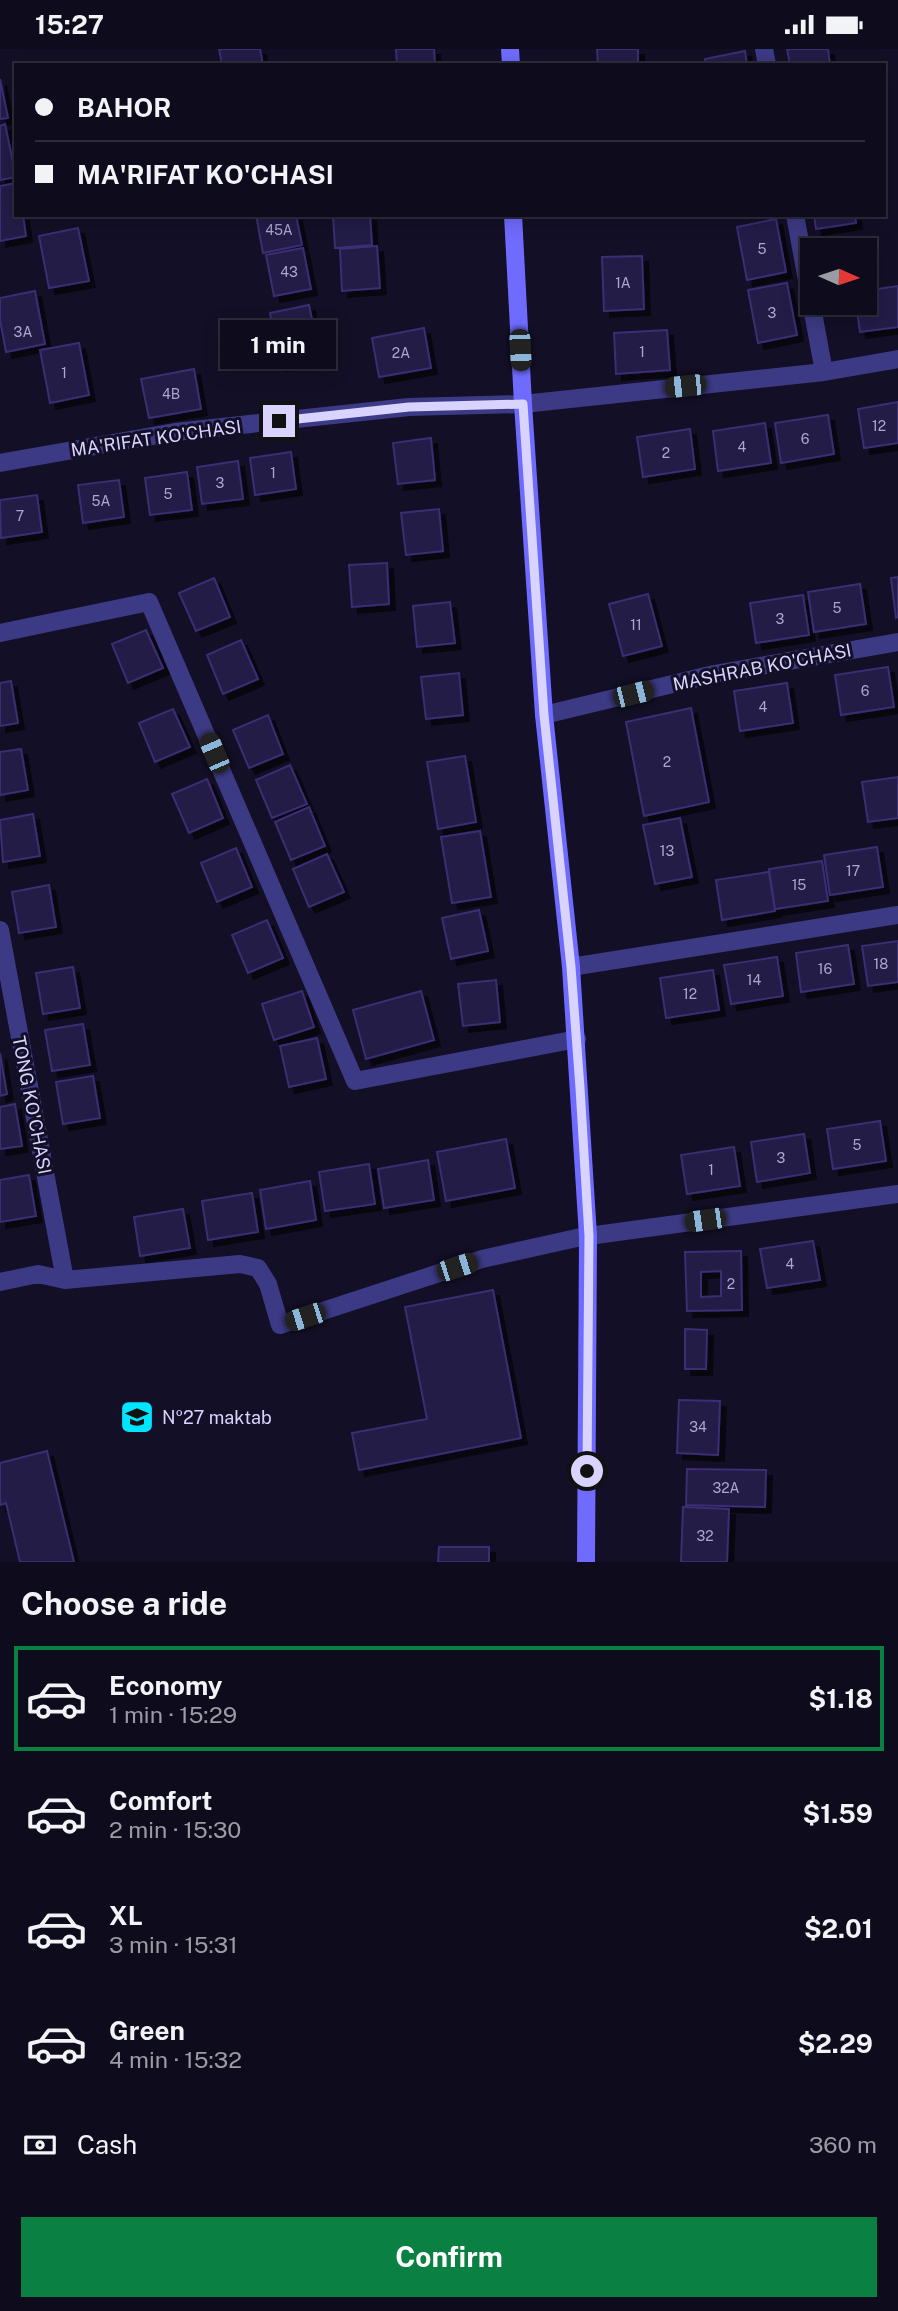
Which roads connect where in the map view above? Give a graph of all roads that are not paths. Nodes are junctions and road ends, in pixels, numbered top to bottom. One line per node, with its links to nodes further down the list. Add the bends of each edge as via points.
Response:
1 (513, 217): 5 (main road)
2 (795, 217): 4 (street)
3 (898, 359): 4 (street, MA'RIFAT KO'CHASI)
4 (824, 372): 5 (street, MA'RIFAT KO'CHASI)
5 (523, 404): 6 (street, MA'RIFAT KO'CHASI, via 409,407 189,431); 9 (main road)
6 (0, 463)
7 (0, 633): 13 (street, via 149,602 355,1081)
8 (898, 642): 9 (street, MASHRAB KO'CHASI, via 714,674)
9 (544, 715): 12 (main road)
10 (898, 915): 12 (street)
11 (0, 930): 16 (street, TONG KO'CHASI)
12 (571, 967): 13 (main road)
13 (577, 1039): 15 (main road)
14 (898, 1194): 15 (street)
15 (589, 1236): 16 (street, via 482,1259 280,1325 268,1284 258,1268 240,1264); 18 (main road)
16 (65, 1280): 17 (street, via 38,1274)
17 (0, 1282)
18 (586, 1562)

